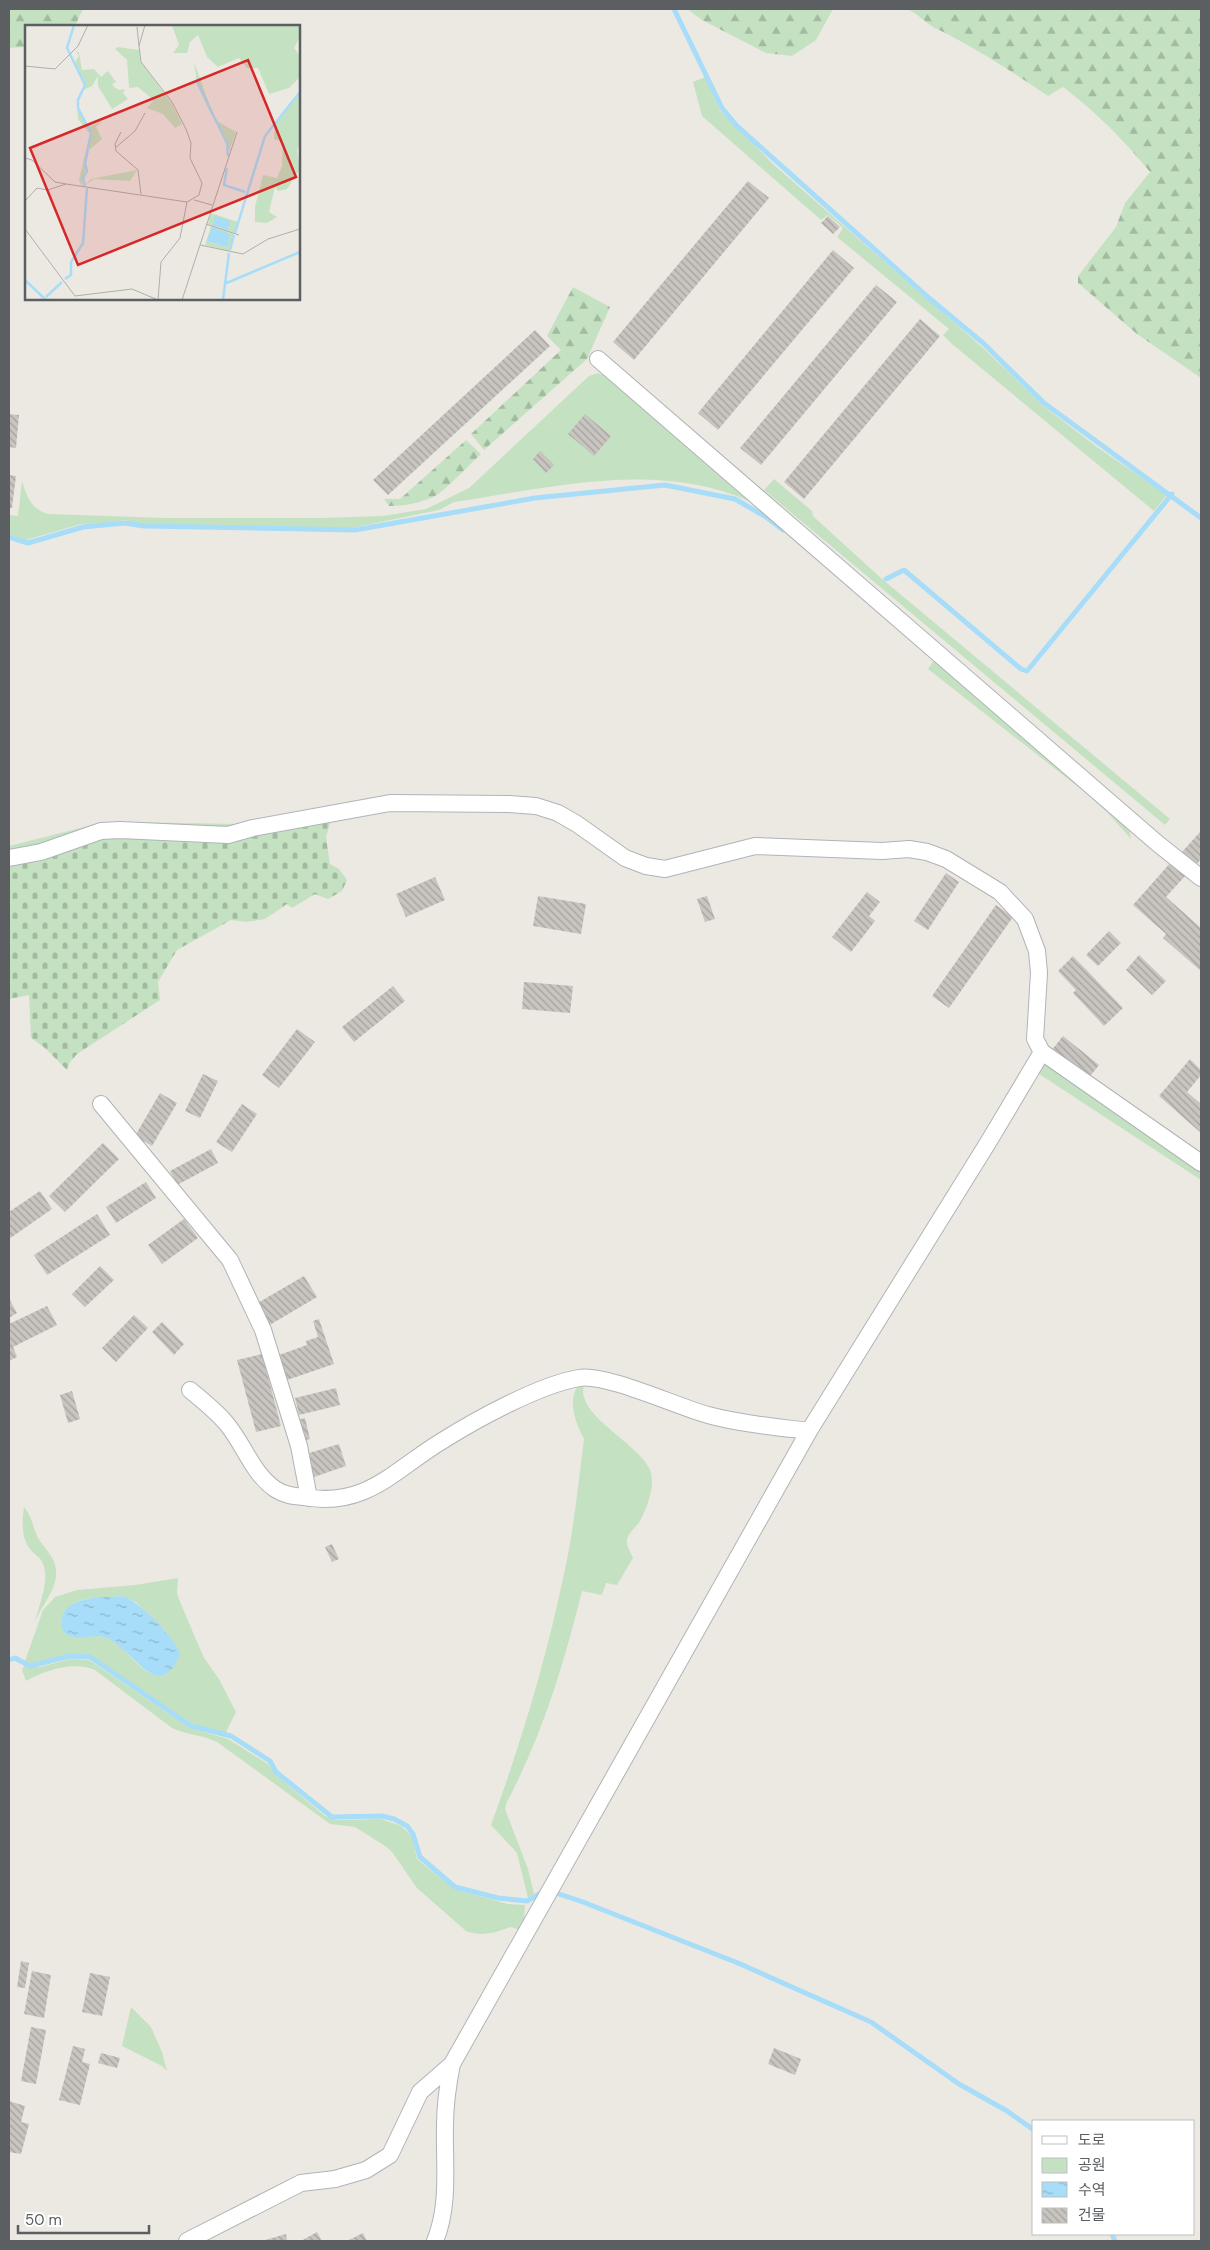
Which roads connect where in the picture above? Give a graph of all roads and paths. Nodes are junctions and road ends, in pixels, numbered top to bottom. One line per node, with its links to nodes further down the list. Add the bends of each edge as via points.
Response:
1 (598, 359): 3 (street)
2 (9, 858): 4 (street, via 42,852 101,832 228,835 390,803 536,806 577,824 625,858 665,869 755,846 927,852 946,859 1000,892 1025,919 1037,951 1035,1039)
3 (1201, 878)
4 (1042, 1052): 6 (street); 8 (street)
5 (101, 1104): 9 (street, via 230,1260 263,1330 299,1446)
6 (1201, 1163)
7 (190, 1390): 9 (street, via 226,1422 262,1478 283,1494)
8 (809, 1431): 9 (street, via 709,1415 602,1379 580,1377 543,1389 494,1413 442,1441 369,1490 333,1500); 10 (street)
9 (309, 1498)
10 (452, 2064): 11 (street, via 420,2092 390,2155 366,2170 335,2179 301,2183); 12 (street, via 445,2126 444,2207)
11 (187, 2241)
12 (435, 2241)

